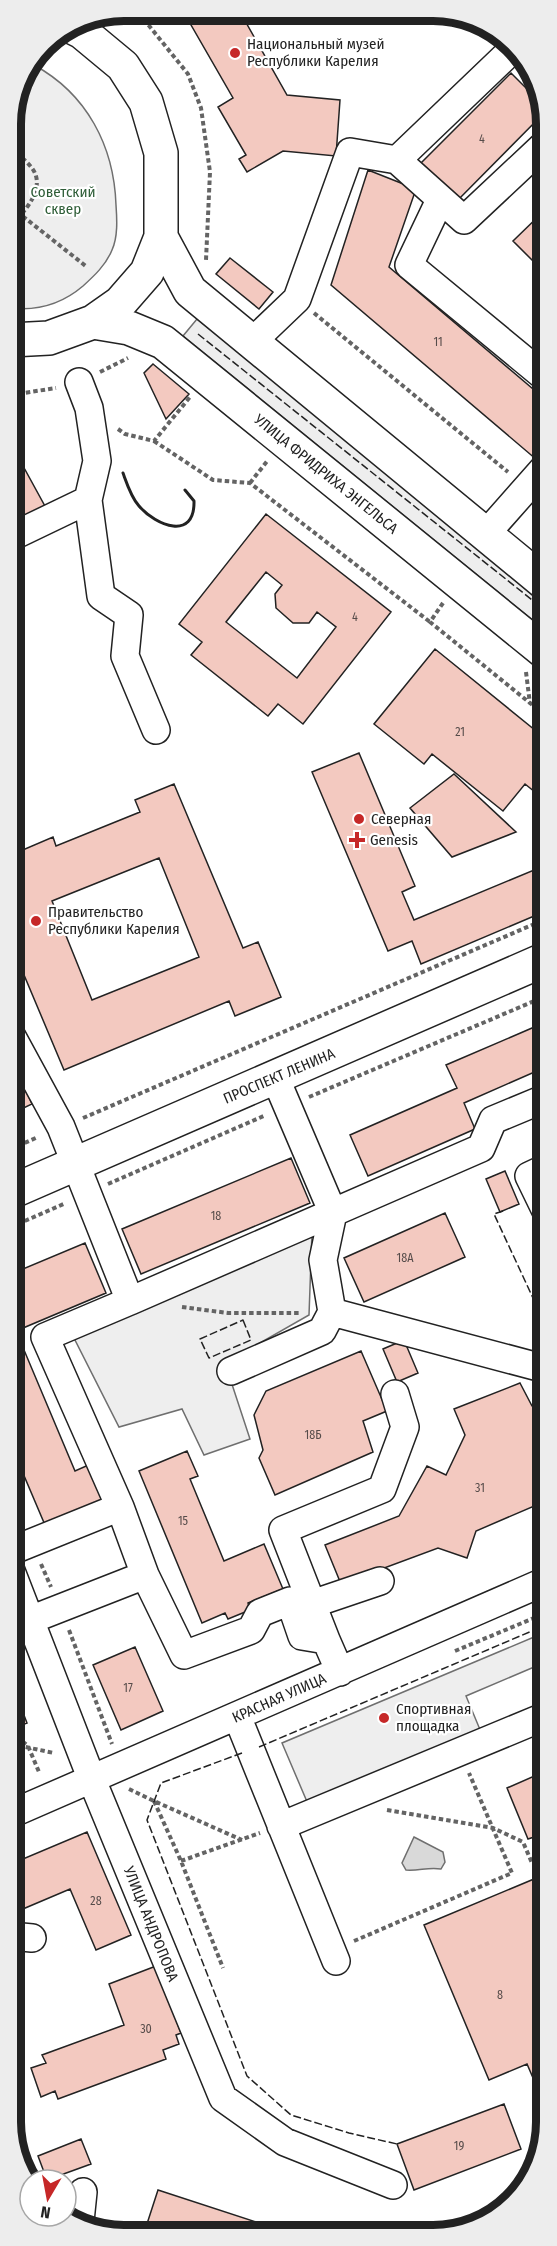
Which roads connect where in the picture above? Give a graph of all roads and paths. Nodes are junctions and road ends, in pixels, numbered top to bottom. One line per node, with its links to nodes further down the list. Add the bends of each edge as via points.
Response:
1 (145, 21): 11 (path, via 188,74 201,108 210,172)
2 (80, 31): 9 (main road, via 123,66 146,102 161,153)
3 (508, 53): 6 (street)
4 (536, 153): 7 (street, via 464,220)
5 (21, 158): 8 (path, via 36,176 35,190)
6 (397, 160): 7 (street); 12 (street, via 350,152)
7 (440, 200): 17 (street, via 409,265)
8 (21, 216): 10 (path)
9 (161, 237): 13 (main road, via 147,272 120,303); 15 (main road, via 190,291)
10 (87, 267)
11 (206, 271)
12 (297, 299): 15 (street); 26 (path)
13 (93, 322): 14 (main road, via 49,338); 33 (main road, УЛИЦА ФРИДРИХА ЭНГЕЛЬСА, via 129,328 163,342)
14 (21, 339)
15 (251, 343): 29 (main road)
16 (130, 357): 18 (path)
17 (536, 370)
18 (79, 382): 20 (path); 21 (street)
19 (194, 393): 22 (path)
20 (21, 394)
21 (89, 408): 22 (path, via 125,434); 27 (street, via 97,460)
22 (154, 441): 25 (path, via 213,480)
23 (270, 456): 25 (path)
24 (536, 477): 26 (street)
25 (250, 483): 32 (path)
26 (527, 487): 29 (street)
27 (88, 500): 28 (street); 36 (street, via 101,596 129,615 125,656)
28 (21, 532)
29 (485, 535): 30 (main road)
30 (536, 576)
31 (446, 598): 32 (path)
32 (430, 622): 34 (path)
33 (536, 661): 34 (path)
34 (530, 704): 35 (path)
35 (536, 708)
36 (156, 730)
37 (536, 923): 42 (path)
38 (536, 963): 40 (main road, ПРОСПЕКТ ЛЕНИНА)
39 (21, 1058): 42 (street)
40 (275, 1077): 44 (main road, ПРОСПЕКТ ЛЕНИНА); 48 (street)
41 (536, 1102): 48 (street, via 494,1120 481,1148)
42 (61, 1127): 43 (path); 44 (street)
43 (21, 1145)
44 (76, 1163): 46 (main road, ПРОСПЕКТ ЛЕНИНА); 49 (street)
45 (536, 1173): 47 (street, via 529,1176)
46 (21, 1188)
47 (536, 1190)
48 (333, 1213): 49 (street); 51 (street, via 323,1260)
49 (130, 1301): 55 (street, via 45,1337)
50 (174, 1306): 51 (path, via 228,1313)
51 (332, 1312): 52 (street); 53 (street, via 322,1331)
52 (536, 1366)
53 (231, 1371)
54 (395, 1394): 61 (street, via 405,1427 382,1489 283,1530)
55 (120, 1508): 56 (street); 57 (street)
56 (21, 1547)
57 (145, 1575): 62 (street); 63 (street, via 184,1655 251,1630 260,1613 290,1601 302,1636)
58 (381, 1581): 61 (street)
59 (536, 1585): 64 (street, КРАСНАЯ УЛИЦА)
60 (21, 1597): 62 (street, УЛИЦА АНДРОПОВА)
61 (312, 1604): 63 (street)
62 (30, 1620): 73 (street, УЛИЦА АНДРОПОВА)
63 (326, 1640): 64 (street)
64 (339, 1672): 65 (street, КРАСНАЯ УЛИЦА)
65 (237, 1716): 73 (street, КРАСНАЯ УЛИЦА); 78 (street)
66 (536, 1720): 71 (street)
67 (21, 1740): 69 (path)
68 (21, 1745): 69 (path)
69 (28, 1746): 70 (path); 72 (path)
70 (54, 1753)
71 (460, 1753): 78 (street); 79 (path)
72 (39, 1772)
73 (92, 1780): 76 (street, КРАСНАЯ УЛИЦА); 84 (street, УЛИЦА АНДРОПОВА, via 223,2098 285,2142)
74 (129, 1788): 75 (path)
75 (154, 1802): 80 (path); 80 (path, via 244,1839)
76 (21, 1810)
77 (386, 1810): 79 (path)
78 (281, 1826): 82 (street)
79 (493, 1828): 81 (path, via 523,1842 532,1863); 82 (path, via 512,1873)
80 (181, 1861): 83 (path)
81 (536, 1862)
82 (334, 1956)
83 (223, 1968)
84 (393, 2185)
85 (83, 2192): 86 (street)
86 (81, 2215)

